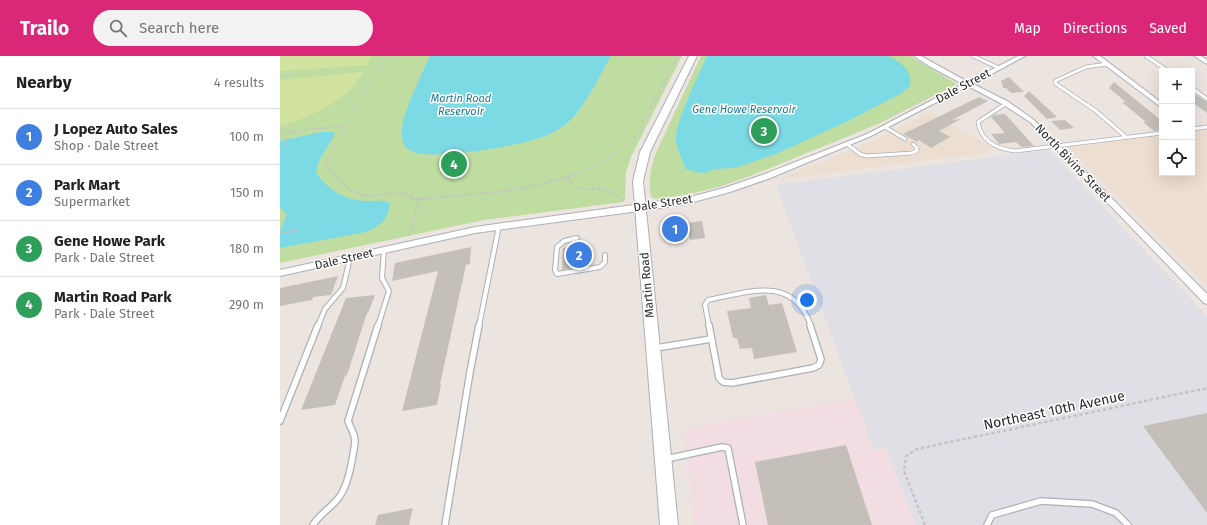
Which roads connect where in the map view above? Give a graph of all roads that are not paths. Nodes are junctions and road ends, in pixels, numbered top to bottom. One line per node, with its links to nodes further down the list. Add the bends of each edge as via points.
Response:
1 (693, 56): 26 (street, Martin Road, via 642,161 638,181)
2 (917, 56): 12 (street, North Bivins Street)
3 (973, 56): 10 (lane)
4 (1022, 56): 10 (street, Dale Street)
5 (1096, 56): 9 (street)
6 (1146, 56): 11 (lane)
7 (1197, 56): 8 (street)
8 (1207, 62)
9 (1107, 64): 16 (street); 21 (lane, via 1086,67 1055,81)
10 (998, 68): 12 (street, Dale Street)
11 (1164, 68)
12 (968, 84): 15 (street, North Bivins Street); 17 (street, Dale Street)
13 (1195, 90): 14 (lane)
14 (1207, 99)
15 (1007, 103): 25 (street, North Bivins Street, via 1032,121); 25 (lane, via 978,122 978,127 995,146 1015,151)
16 (1159, 104)
17 (885, 127): 22 (lane); 23 (street, Dale Street)
18 (1207, 127): 19 (lane)
19 (1195, 129)
20 (1159, 133): 21 (lane)
21 (1126, 137): 25 (lane)
22 (905, 140)
23 (847, 144): 24 (lane, via 866,156 912,153 917,151); 26 (street, Dale Street, via 733,188 690,200)
24 (913, 144)
25 (1056, 146): 33 (street, North Bivins Street)
26 (640, 208): 27 (street, Dale Street); 35 (street, Martin Road)
27 (499, 226): 29 (street, Dale Street); 39 (lane, via 470,372)
28 (577, 238): 30 (lane, via 560,242 557,248 557,274 600,267 606,262)
29 (384, 250): 31 (street, Dale Street); 38 (lane, via 382,278 389,291 348,420 355,437 353,454 342,494 321,512)
30 (605, 255)
31 (350, 258): 32 (street, Dale Street); 36 (lane, via 343,288 325,309)
32 (280, 273)
33 (1207, 300)
34 (711, 339): 34 (lane, via 718,378 724,382 732,383 813,368 819,365 821,360 804,312 797,300 776,290 765,289 708,300 705,305); 35 (lane)
35 (653, 349): 37 (street, Martin Road)
36 (280, 421)
37 (663, 460): 40 (street, Martin Road); 41 (lane, via 728,448)
38 (313, 525)
39 (445, 525)
40 (669, 525)
41 (743, 525)
42 (987, 525): 43 (lane, via 992,514 1041,501 1092,504 1116,513)
43 (1128, 525)

